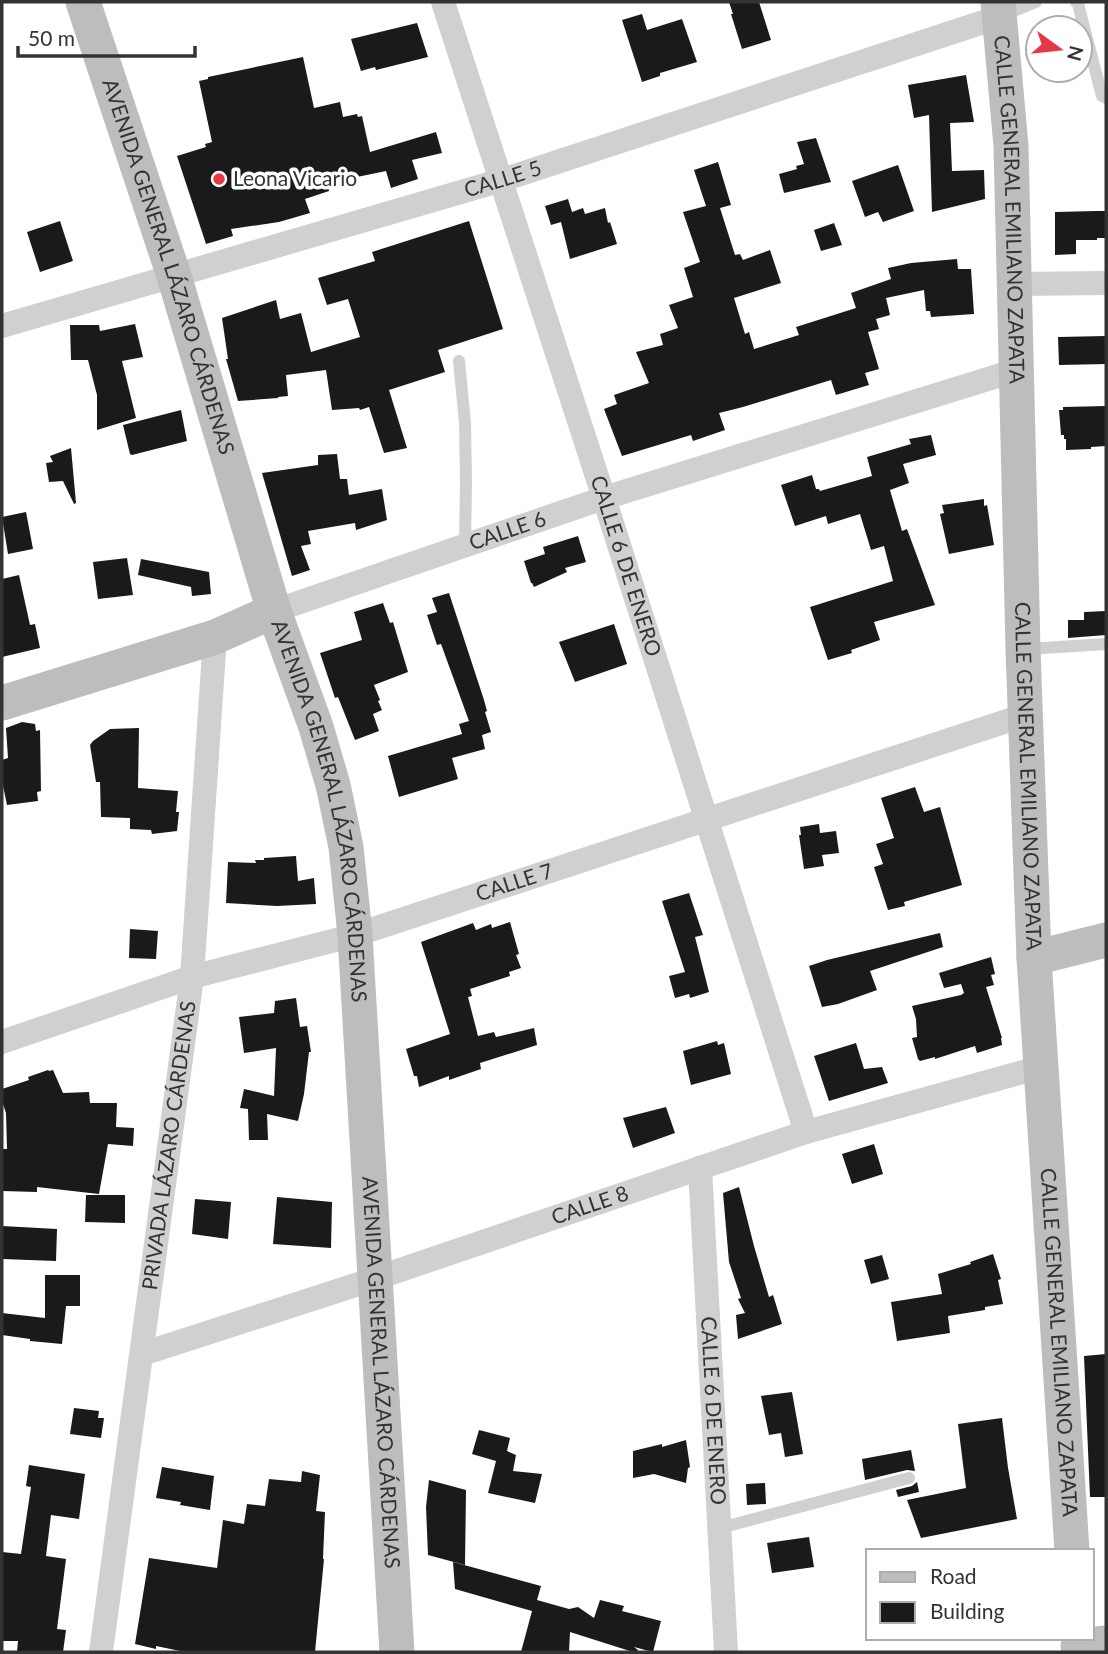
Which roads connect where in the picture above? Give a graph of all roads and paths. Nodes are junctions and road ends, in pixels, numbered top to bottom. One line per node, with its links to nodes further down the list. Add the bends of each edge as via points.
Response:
1 (83, 2): 8 (street, AVENIDA GENERAL LÁZARO CÁRDENAS)
2 (443, 2): 7 (street, CALLE 6 DE ENERO)
3 (1037, 2): 5 (lane)
4 (1076, 2): 6 (lane)
5 (999, 9): 7 (street, CALLE 5); 10 (street, CALLE GENERAL EMILIANO ZAPATA, via 1011,146)
6 (1106, 98)
7 (502, 180): 8 (street, CALLE 5); 14 (street, CALLE 6 DE ENERO)
8 (174, 276): 11 (street, CALLE 5); 16 (street, AVENIDA GENERAL LÁZARO CÁRDENAS)
9 (1106, 283): 10 (street)
10 (1015, 284): 13 (street, CALLE GENERAL EMILIANO ZAPATA)
11 (2, 326)
12 (458, 361): 15 (lane, via 465,423)
13 (1017, 370): 14 (street, CALLE 6); 19 (street, CALLE GENERAL EMILIANO ZAPATA)
14 (604, 498): 15 (street, CALLE 6); 22 (street, CALLE 6 DE ENERO)
15 (465, 546): 16 (street, CALLE 6)
16 (274, 611): 17 (street, CALLE 6); 23 (street, AVENIDA GENERAL LÁZARO CÁRDENAS, via 333,785 346,847)
17 (215, 637): 20 (street, CALLE 6); 26 (street, PRIVADA LÁZARO CÁRDENAS)
18 (1106, 644): 19 (lane)
19 (1023, 649): 21 (street, CALLE GENERAL EMILIANO ZAPATA)
20 (2, 703)
21 (1025, 715): 22 (street, CALLE 7); 25 (street, CALLE GENERAL EMILIANO ZAPATA)
22 (708, 821): 23 (street, CALLE 7); 29 (street, CALLE 6 DE ENERO)
23 (355, 935): 26 (street, CALLE 7); 31 (street, AVENIDA GENERAL LÁZARO CÁRDENAS)
24 (1106, 940): 25 (street)
25 (1034, 958): 28 (street, CALLE GENERAL EMILIANO ZAPATA)
26 (192, 977): 27 (street, CALLE 7); 32 (street, PRIVADA LÁZARO CÁRDENAS)
27 (2, 1042)
28 (1041, 1066): 29 (street, CALLE 8); 35 (street, CALLE GENERAL EMILIANO ZAPATA)
29 (806, 1132): 30 (street, CALLE 8)
30 (700, 1168): 31 (street, CALLE 8); 34 (street, CALLE 6 DE ENERO)
31 (374, 1279): 32 (street, CALLE 8); 37 (street, AVENIDA GENERAL LÁZARO CÁRDENAS)
32 (142, 1354): 36 (street, PRIVADA LÁZARO CÁRDENAS)
33 (909, 1478): 34 (lane)
34 (720, 1528): 38 (street, CALLE 6 DE ENERO)
35 (1072, 1549)
36 (101, 1652)
37 (397, 1652)
38 (726, 1652)

